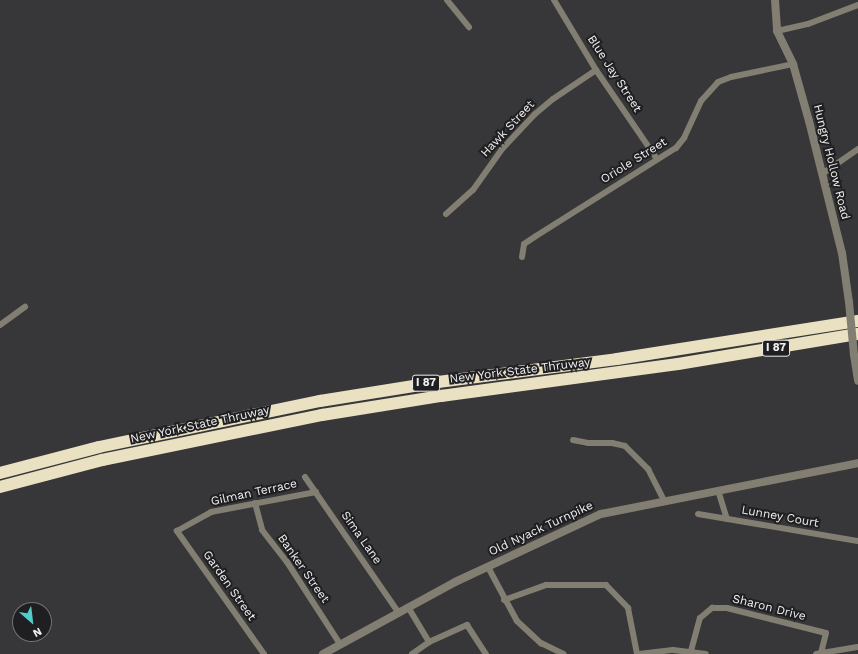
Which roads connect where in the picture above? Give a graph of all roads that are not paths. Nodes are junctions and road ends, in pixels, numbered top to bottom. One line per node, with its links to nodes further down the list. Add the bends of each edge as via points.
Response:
1 (447, 0): 5 (street)
2 (554, 0): 8 (street, Blue Jay Street)
3 (775, 0): 6 (street, Hungry Hollow Road)
4 (858, 5): 6 (street, via 808,24)
5 (469, 27)
6 (777, 31): 7 (street, Hungry Hollow Road)
7 (793, 64): 10 (street, Oriole Street, via 718,82 701,101 684,138 676,148); 11 (street, Hungry Hollow Road)
8 (596, 70): 10 (street, Blue Jay Street); 12 (street, Hawk Street, via 535,114 502,149 473,190)
9 (858, 149): 11 (street)
10 (657, 159): 13 (street, Oriole Street, via 524,244)
11 (822, 174): 18 (street, Hungry Hollow Road, bridge, via 844,266)
12 (446, 214)
13 (522, 257)
14 (25, 307): 16 (street)
15 (858, 321): 21 (highway, New York State Thruway / I 87, via 617,359 445,381 320,401 99,447)
16 (0, 325)
17 (858, 334): 23 (highway, New York State Thruway / I 87, via 322,415 108,459)
18 (858, 380)
19 (573, 440): 26 (street, via 588,444 612,442 625,446 648,469)
20 (858, 463): 24 (street, Old Nyack Turnpike)
21 (0, 473)
22 (305, 477): 25 (street, Sima Lane)
23 (0, 487)
24 (718, 490): 26 (street, Old Nyack Turnpike); 29 (street)
25 (316, 492): 27 (street, Gilman Terrace); 35 (street, Sima Lane)
26 (664, 500): 32 (street, Old Nyack Turnpike, via 580,521)
27 (255, 503): 30 (street, Gilman Terrace, via 211,512); 37 (street, Banker Street, via 262,530 287,562)
28 (698, 514): 29 (street, Lunney Court)
29 (726, 518): 31 (street, Lunney Court)
30 (177, 531): 41 (street, Garden Street)
31 (858, 541)
32 (488, 567): 33 (street); 34 (street, Old Nyack Turnpike)
33 (504, 600): 45 (street, via 528,633 541,643); 46 (street, via 546,585 606,585 628,608)
34 (408, 607): 35 (street, Old Nyack Turnpike); 36 (street)
35 (398, 612): 37 (street, Old Nyack Turnpike)
36 (429, 642): 43 (street); 44 (street, via 467,625)
37 (340, 644): 42 (street, Old Nyack Turnpike)
38 (857, 647): 40 (street)
39 (692, 651): 40 (street, Sharon Drive, via 700,618 712,608 727,608 826,633); 46 (street); 47 (street)
40 (819, 653)
41 (264, 654)
42 (323, 654)
43 (412, 654)
44 (486, 654)
45 (564, 654)
46 (638, 654)
47 (706, 654)

